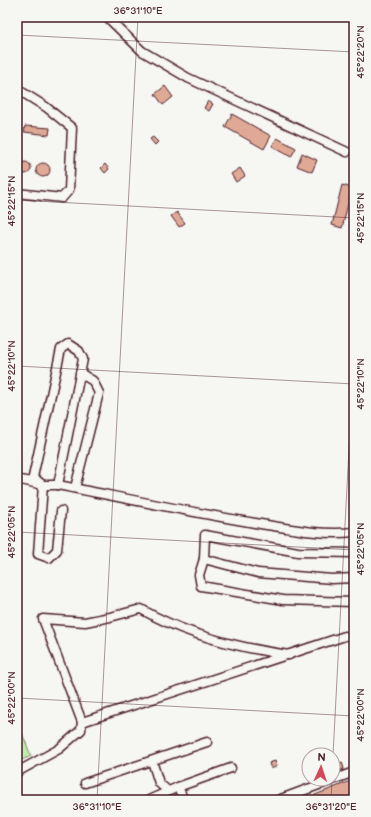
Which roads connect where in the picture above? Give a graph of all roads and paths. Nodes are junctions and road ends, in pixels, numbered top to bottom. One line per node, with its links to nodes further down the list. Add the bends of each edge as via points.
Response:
1 (107, 17): 3 (street, via 142,51 188,78)
2 (17, 89): 4 (street, via 46,107 72,128 69,190 62,198)
3 (347, 152)
4 (17, 192)
5 (80, 373): 7 (street, via 83,359 79,351 68,344 61,349 33,477); 8 (street); 9 (street, via 93,381 99,393)
6 (17, 479): 7 (street)
7 (43, 485): 8 (street); 10 (street, via 38,554 49,558 57,550)
8 (58, 485): 9 (street)
9 (75, 488): 11 (street, via 286,528 340,534)
10 (61, 511)
11 (354, 532)
12 (354, 553): 13 (street, via 298,552 205,535)
13 (204, 559): 14 (street, via 258,573 332,579); 15 (street, via 199,575 201,586 283,600)
14 (354, 578)
15 (354, 602)
16 (345, 636): 17 (street)
17 (289, 655): 18 (street); 18 (street, via 252,650 164,622 141,609 85,622 43,619)
18 (82, 722): 22 (street, via 81,730 59,749)
19 (208, 742): 20 (street)
20 (152, 761): 24 (street); 26 (street, via 159,783)
21 (231, 768): 25 (street)
22 (17, 772)
23 (354, 772): 27 (street)
24 (85, 783)
25 (178, 787): 26 (street); 29 (street)
26 (168, 791): 28 (street)
27 (292, 798): 30 (street)
28 (149, 800)
29 (184, 800)
30 (278, 800)

